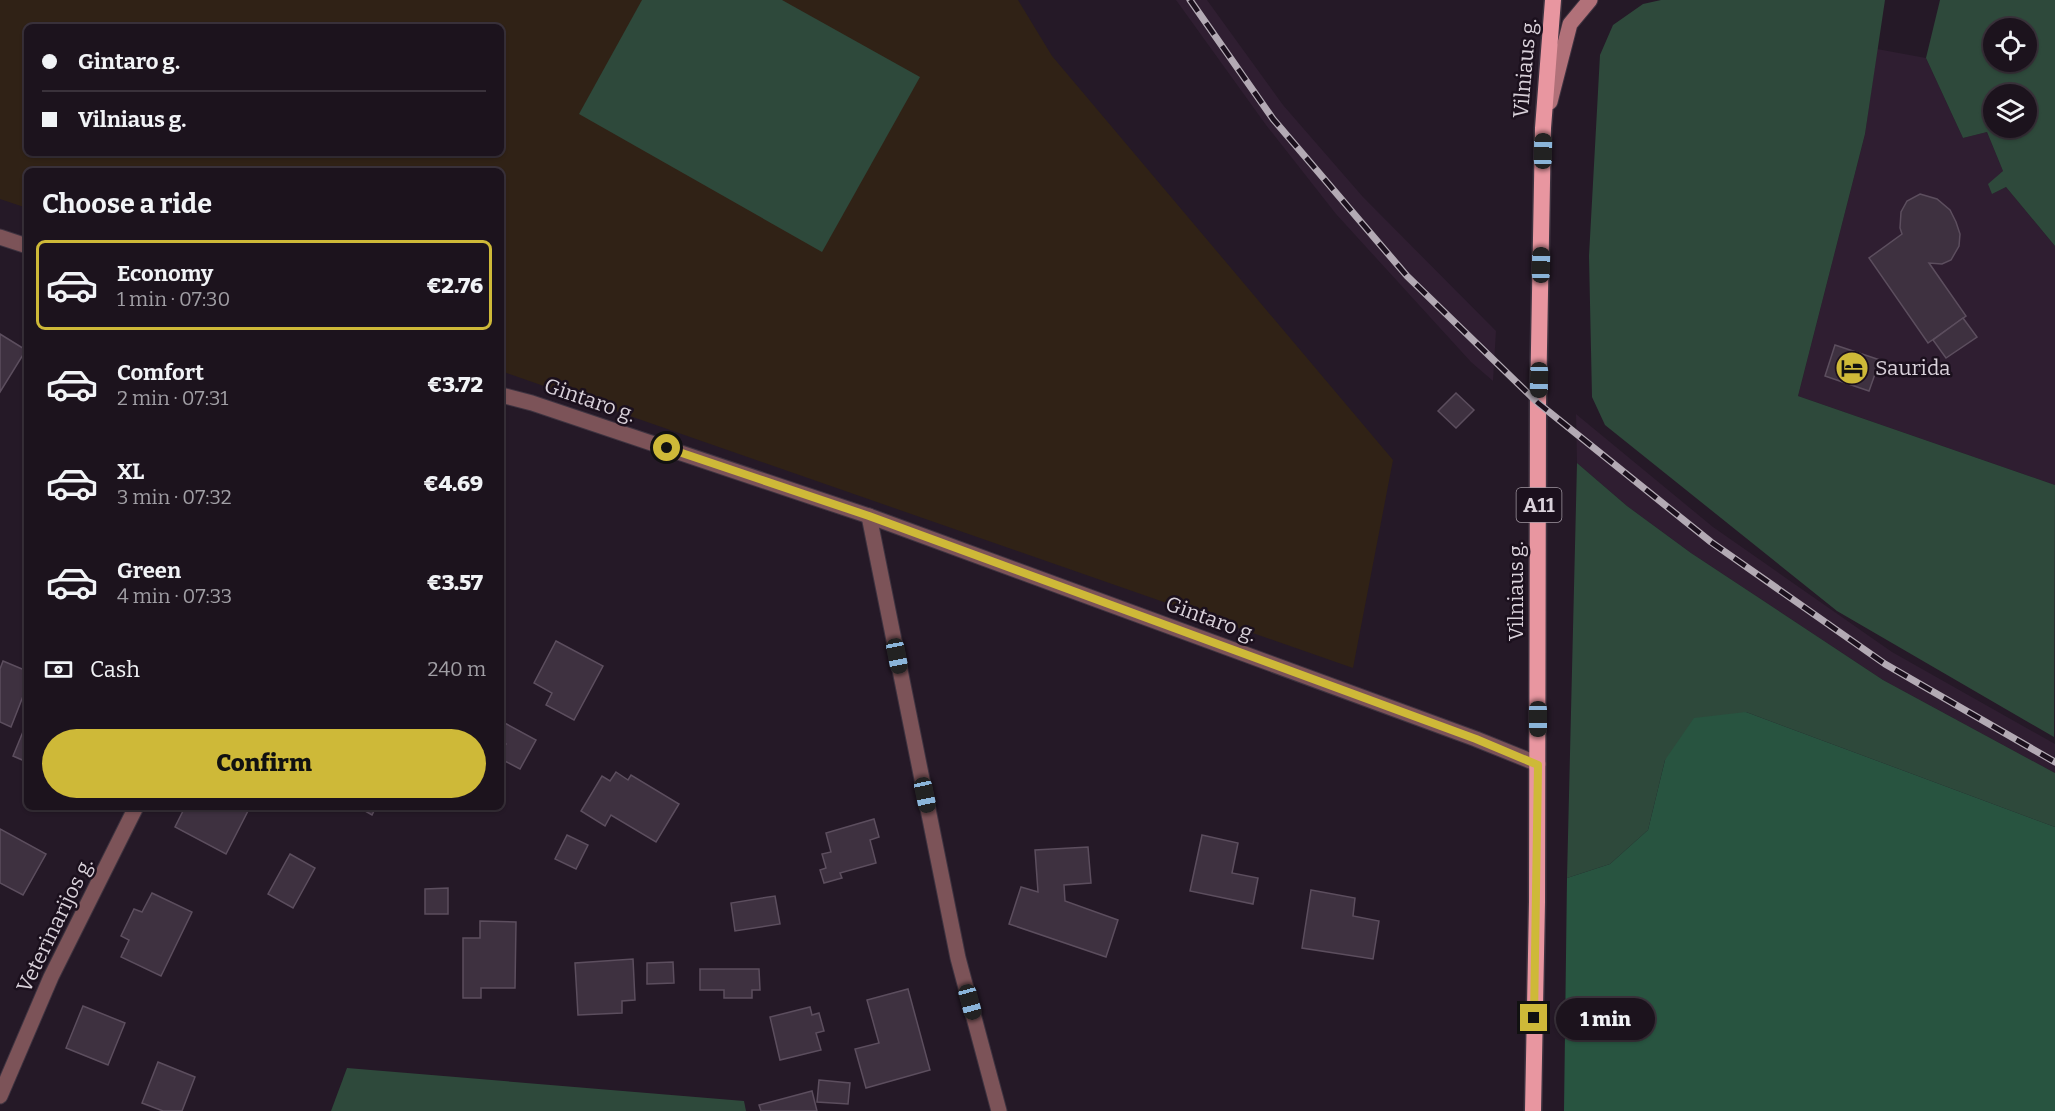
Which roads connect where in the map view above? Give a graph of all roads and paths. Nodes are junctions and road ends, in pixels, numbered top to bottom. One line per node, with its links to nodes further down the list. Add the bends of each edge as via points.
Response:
1 (1553, 0): 3 (highway, Vilniaus g. / A11)
2 (1590, 0): 3 (main road, via 1570,24)
3 (1543, 128): 8 (highway, Vilniaus g. / A11)
4 (0, 237): 5 (street)
5 (24, 245)
6 (504, 396): 7 (street, Gintaro g.)
7 (869, 516): 8 (street, Gintaro g.); 11 (street, via 958,958)
8 (1538, 765): 12 (highway, Vilniaus g. / A11)
9 (134, 810): 10 (street, Veterinarijos g., via 51,977)
10 (0, 1096)
11 (999, 1111)
12 (1533, 1111)

